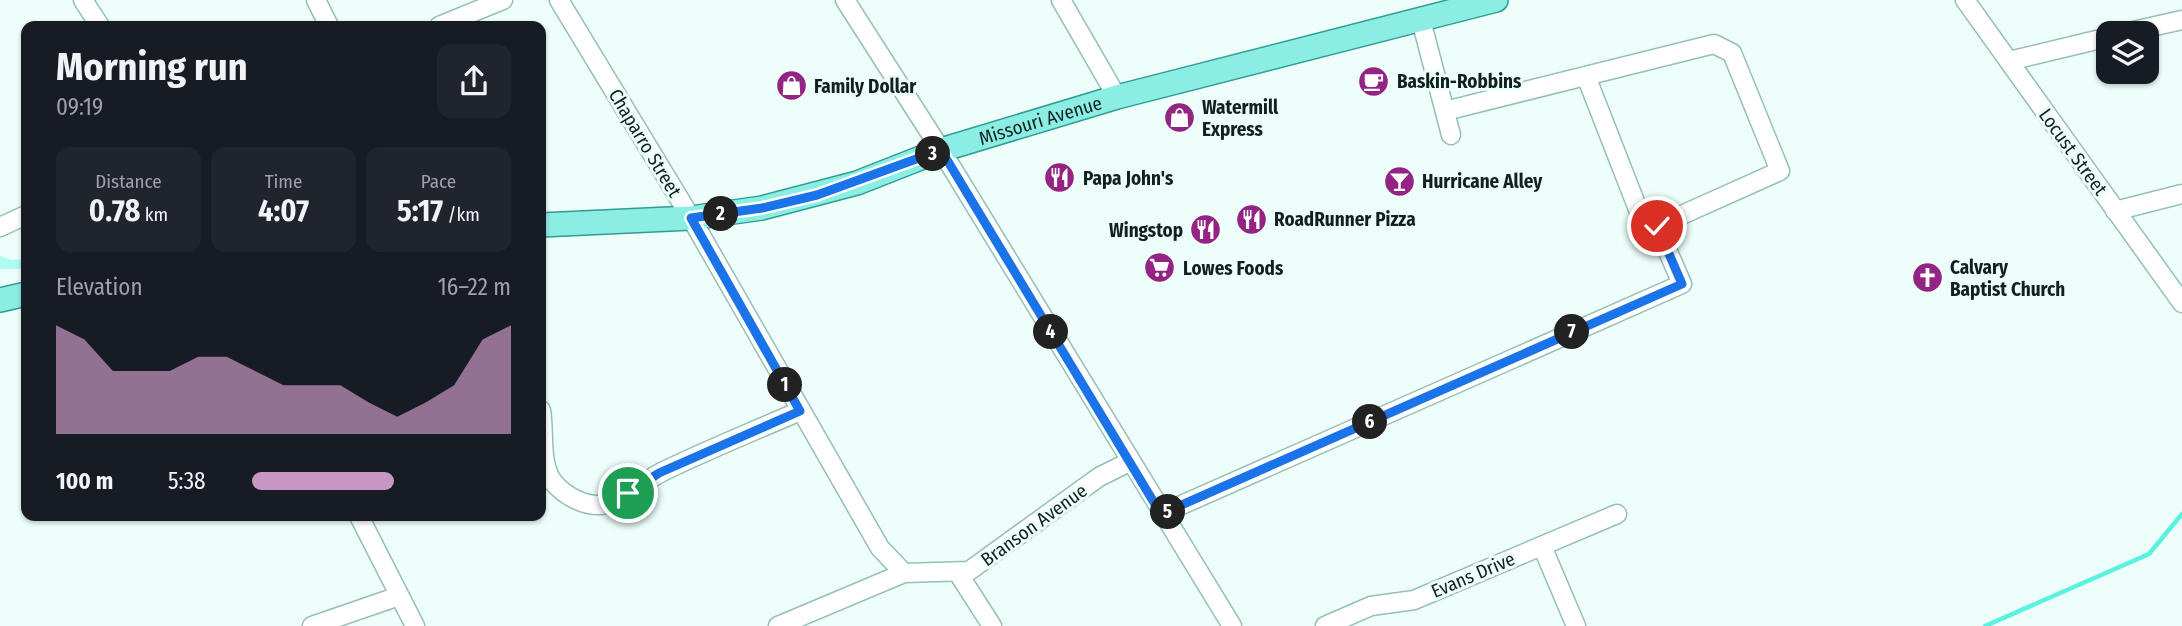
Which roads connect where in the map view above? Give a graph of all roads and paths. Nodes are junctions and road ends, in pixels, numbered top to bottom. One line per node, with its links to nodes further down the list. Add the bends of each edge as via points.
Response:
1 (83, 0): 12 (street)
2 (316, 0): 13 (street)
3 (503, 0): 14 (street)
4 (559, 0): 26 (street, Chaparro Street)
5 (845, 0): 22 (street)
6 (1061, 0): 19 (street)
7 (1496, 0): 9 (main road, Missouri Avenue)
8 (1965, 0): 17 (street, Locust Street)
9 (1445, 6): 10 (main road, Missouri Avenue)
10 (1421, 20): 19 (main road, Missouri Avenue); 20 (street)
11 (2182, 20): 15 (street)
12 (97, 21)
13 (326, 21)
14 (451, 21)
15 (2159, 25)
16 (2096, 40): 17 (street)
17 (2009, 61): 24 (street, Locust Street)
18 (1586, 76): 20 (street); 28 (street, via 1642,217); 28 (street, via 1714,44 1732,53 1780,171)
19 (1116, 97): 22 (main road, Missouri Avenue)
20 (1445, 111): 21 (street)
21 (1451, 135)
22 (941, 150): 26 (main road, Missouri Avenue, via 817,195); 35 (street)
23 (2182, 194): 24 (street)
24 (2115, 211): 32 (street, Locust Street)
25 (21, 217): 29 (street)
26 (691, 218): 27 (main road, Missouri Avenue); 33 (street, Chaparro Street)
27 (546, 225)
28 (1657, 226): 36 (street, via 1682,284)
29 (0, 227)
30 (21, 295): 31 (main road)
31 (0, 300)
32 (2182, 303)
33 (800, 411): 34 (street, via 659,473 602,505 575,499 554,483); 40 (street, Chaparro Street, via 880,548)
34 (546, 462)
35 (1129, 462): 36 (street); 41 (street, Branson Avenue, via 1099,477 981,565)
36 (1161, 514): 47 (street)
37 (1617, 514): 39 (street, Evans Drive)
38 (362, 521): 42 (street)
39 (1542, 546): 48 (street, Evans Drive, via 1414,600 1371,606); 49 (street)
40 (904, 573): 41 (street, Branson Avenue); 45 (street, Branson Avenue)
41 (958, 573): 46 (street)
42 (399, 596): 43 (street); 44 (street)
43 (312, 626)
44 (415, 626)
45 (778, 626)
46 (992, 626)
47 (1232, 626)
48 (1325, 626)
49 (1576, 626)

